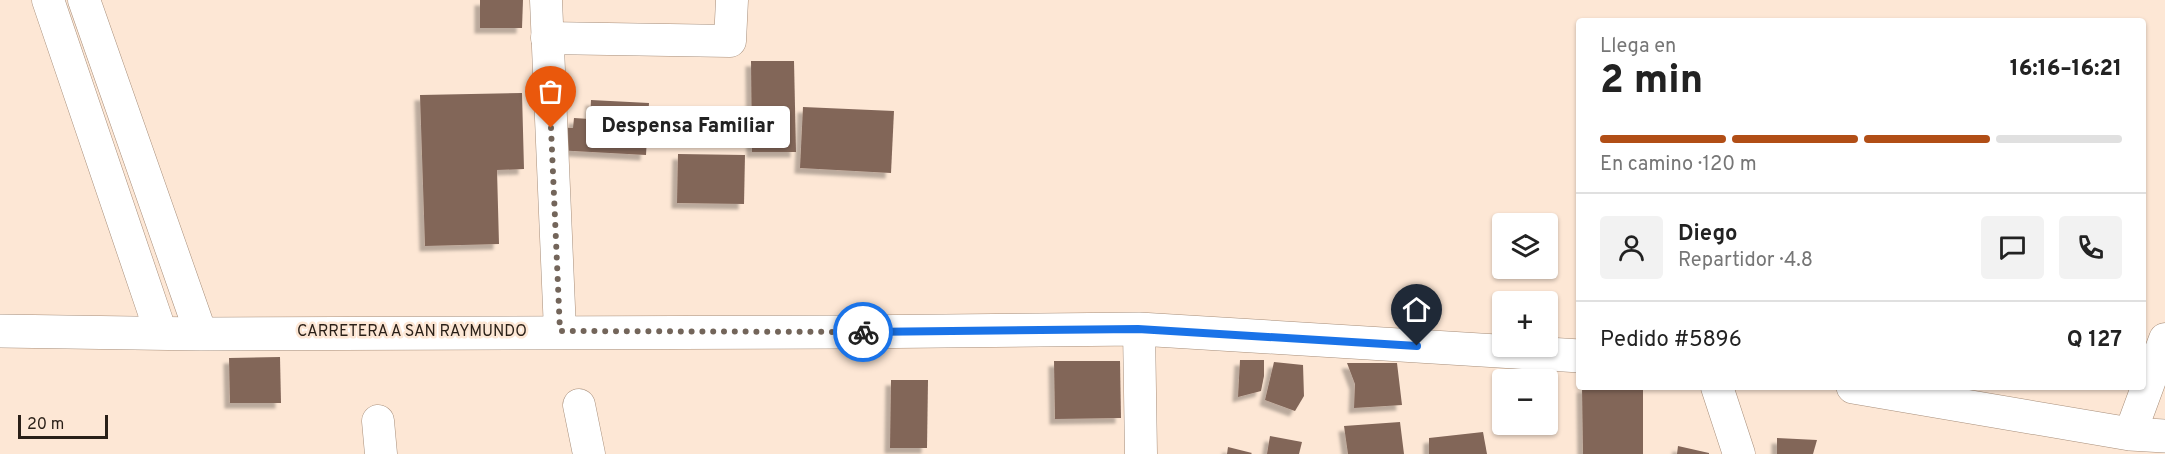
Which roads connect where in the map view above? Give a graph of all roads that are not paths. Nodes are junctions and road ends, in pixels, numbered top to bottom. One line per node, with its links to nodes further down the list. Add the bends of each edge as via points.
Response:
1 (48, 0): 9 (street)
2 (84, 0): 10 (street)
3 (546, 0): 5 (street)
4 (732, 0): 5 (street, via 730,41)
5 (547, 38): 8 (street)
6 (1138, 329): 8 (main road, CARRETERA A SAN RAYMUNDO); 12 (main road, CARRETERA A SAN RAYMUNDO); 21 (street)
7 (0, 331): 9 (main road, CARRETERA A SAN RAYMUNDO)
8 (560, 331): 10 (main road, CARRETERA A SAN RAYMUNDO)
9 (161, 333): 10 (main road, CARRETERA A SAN RAYMUNDO)
10 (201, 334)
11 (2165, 339): 18 (street)
12 (1576, 356)
13 (1719, 390): 22 (street)
14 (1867, 390): 18 (main road)
15 (579, 405): 20 (street)
16 (378, 421): 19 (street)
17 (2165, 436): 18 (main road)
18 (2127, 444)
19 (381, 454)
20 (589, 454)
21 (1141, 454)
22 (1739, 454)

